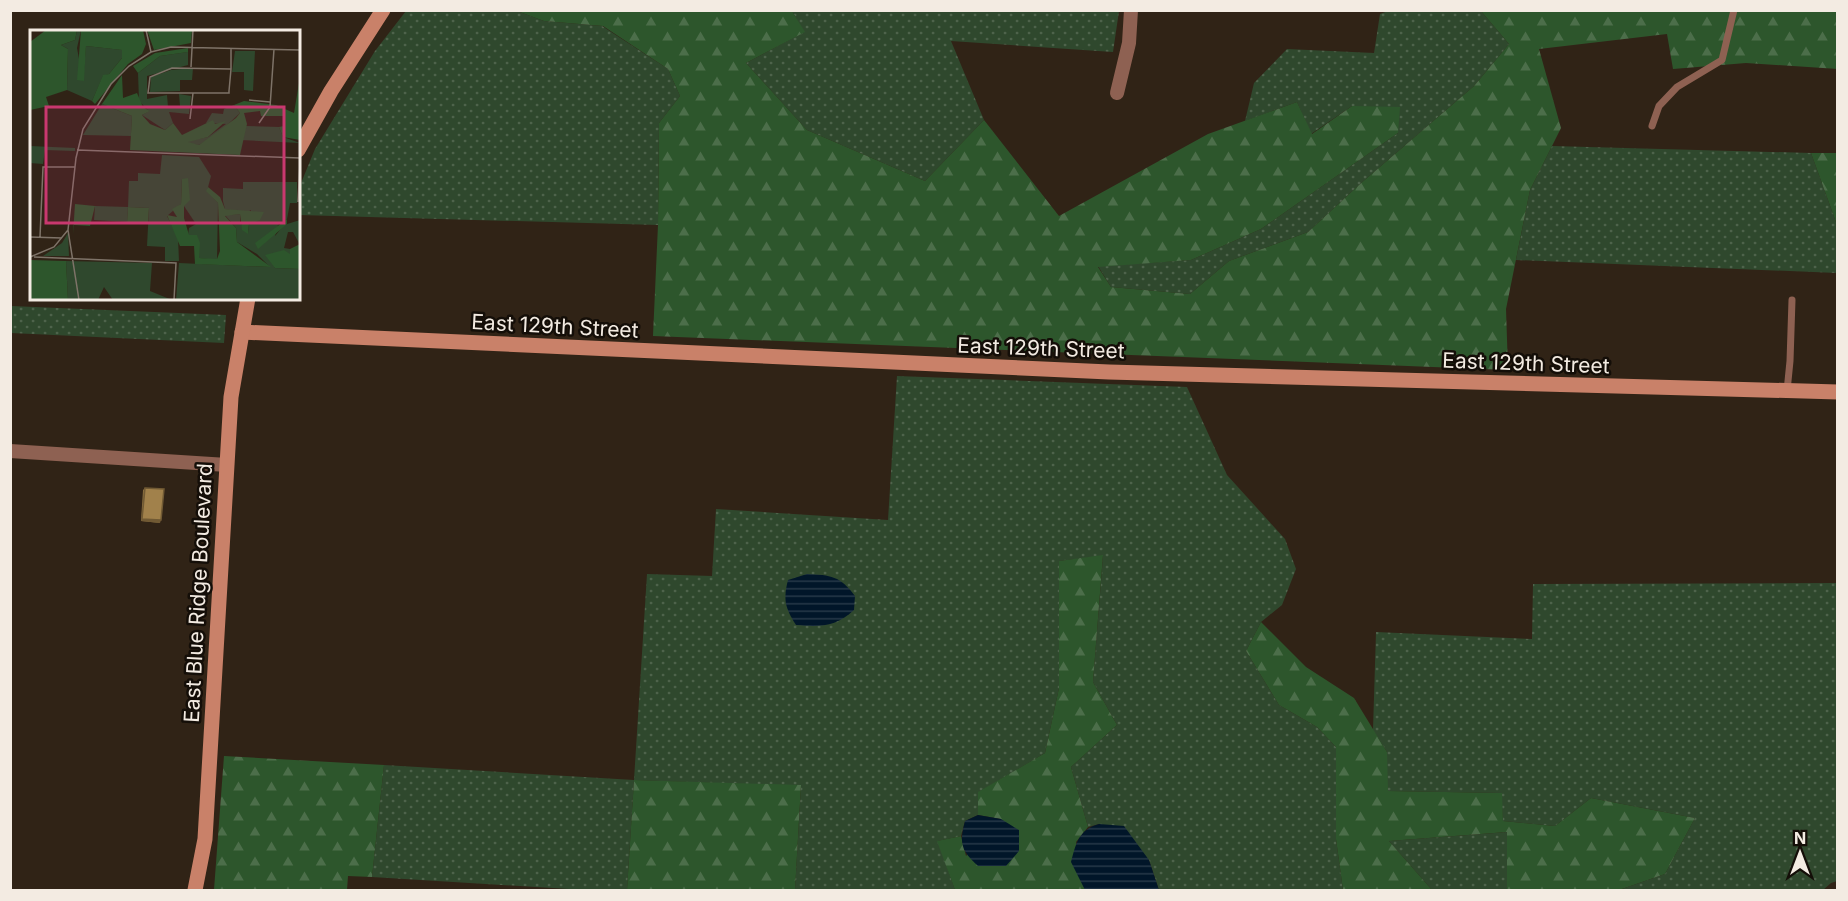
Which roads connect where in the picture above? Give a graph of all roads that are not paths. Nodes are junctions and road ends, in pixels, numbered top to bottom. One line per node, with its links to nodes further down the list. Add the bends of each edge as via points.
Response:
1 (383, 10): 6 (main road)
2 (1131, 10): 4 (street, via 1129,43)
3 (1734, 10): 5 (lane, via 1722,60 1677,87 1659,106)
4 (1117, 93)
5 (1652, 126)
6 (300, 146)
7 (248, 300): 9 (main road, East Blue Ridge Boulevard)
8 (1792, 300): 10 (lane)
9 (242, 332): 10 (main road, East 129th Street, via 1109,372); 13 (main road, East Blue Ridge Boulevard, via 231,397)
10 (1787, 391): 11 (main road, East 129th Street)
11 (1838, 392)
12 (10, 451): 13 (street)
13 (227, 465): 14 (main road, East Blue Ridge Boulevard, via 205,839)
14 (195, 891)

